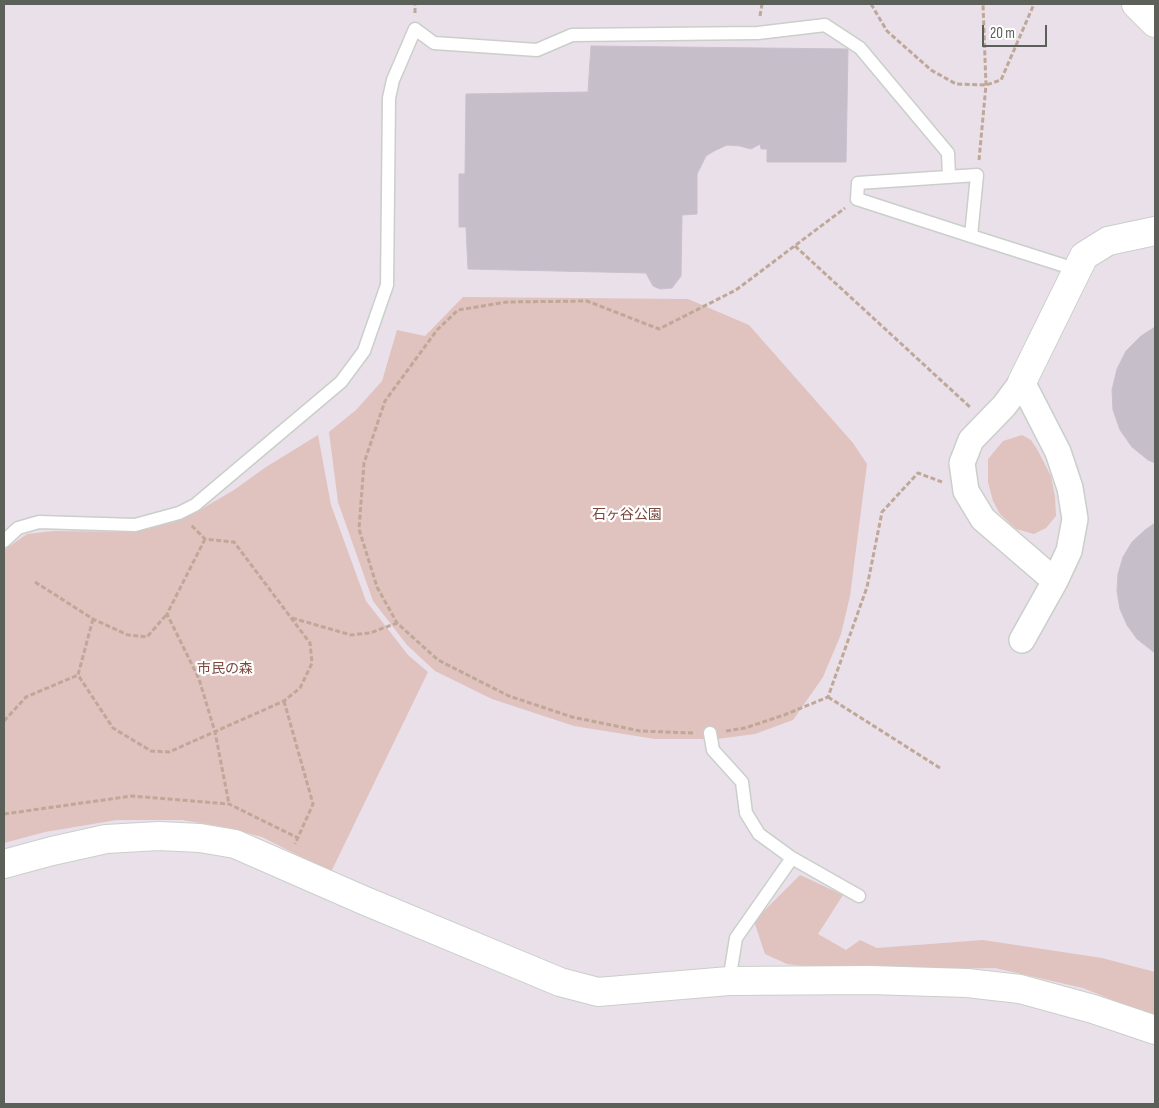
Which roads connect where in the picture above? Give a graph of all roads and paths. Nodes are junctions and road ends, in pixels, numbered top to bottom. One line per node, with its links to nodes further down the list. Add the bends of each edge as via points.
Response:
1 (872, 4): 6 (path, via 887,30 931,70 956,84)
2 (984, 4): 6 (path)
3 (1034, 4): 6 (path, via 1000,80)
4 (1136, 4): 5 (street)
5 (1155, 23)
6 (986, 85): 7 (path)
7 (977, 175): 8 (lane); 11 (lane)
8 (949, 177): 9 (lane, via 858,183); 17 (lane, via 948,153 860,48 825,26 758,33 572,35 537,50 434,43 415,30 393,80 389,98 387,285 364,351 341,382 195,505)
9 (857, 199): 11 (lane); 12 (path)
10 (1155, 231): 13 (street, via 1108,241 1084,256)
11 (971, 236): 13 (lane)
12 (795, 246): 15 (path); 25 (path, via 736,290 658,329 587,301 507,302 458,310 437,330 385,401 364,463 359,529 377,587)
13 (1078, 270): 14 (street)
14 (1022, 382): 15 (street); 20 (street, via 1058,452 1070,488 1075,519 1069,552)
15 (988, 424): 16 (street, via 971,440 962,463)
16 (966, 491): 20 (street, via 983,519); 28 (path, via 918,473 882,512 868,587)
17 (179, 513): 18 (path); 19 (lane, via 135,525 40,522 18,528)
18 (205, 539): 22 (path); 23 (path, via 234,542)
19 (4, 541)
20 (1054, 581): 26 (street)
21 (35, 582): 24 (path)
22 (167, 614): 24 (path, via 147,637 128,635); 31 (path, via 199,678)
23 (291, 618): 25 (path, via 351,635 370,634); 29 (path, via 310,643 312,663 300,688)
24 (92, 619): 27 (path)
25 (397, 623): 32 (path, via 438,660 509,696 572,717 640,731)
26 (1022, 640)
27 (78, 675): 30 (path, via 26,697); 31 (path, via 113,728 151,751 169,752)
28 (828, 697): 32 (path, via 744,728); 33 (path)
29 (284, 701): 31 (path); 36 (path, via 313,804)
30 (4, 721)
31 (214, 732): 34 (path)
32 (710, 733): 37 (lane, via 713,750 742,782 746,813 759,834)
33 (940, 768)
34 (229, 804): 35 (path, via 132,796); 36 (path)
35 (4, 814)
36 (298, 838): 39 (path)
37 (792, 858): 40 (lane); 41 (lane, via 736,938)
38 (4, 864): 39 (street, via 106,839 159,836 235,844)
39 (286, 866): 41 (street, via 560,982 598,992)
40 (859, 896)
41 (729, 981): 42 (street, via 918,981 1020,988)
42 (1155, 1030)

